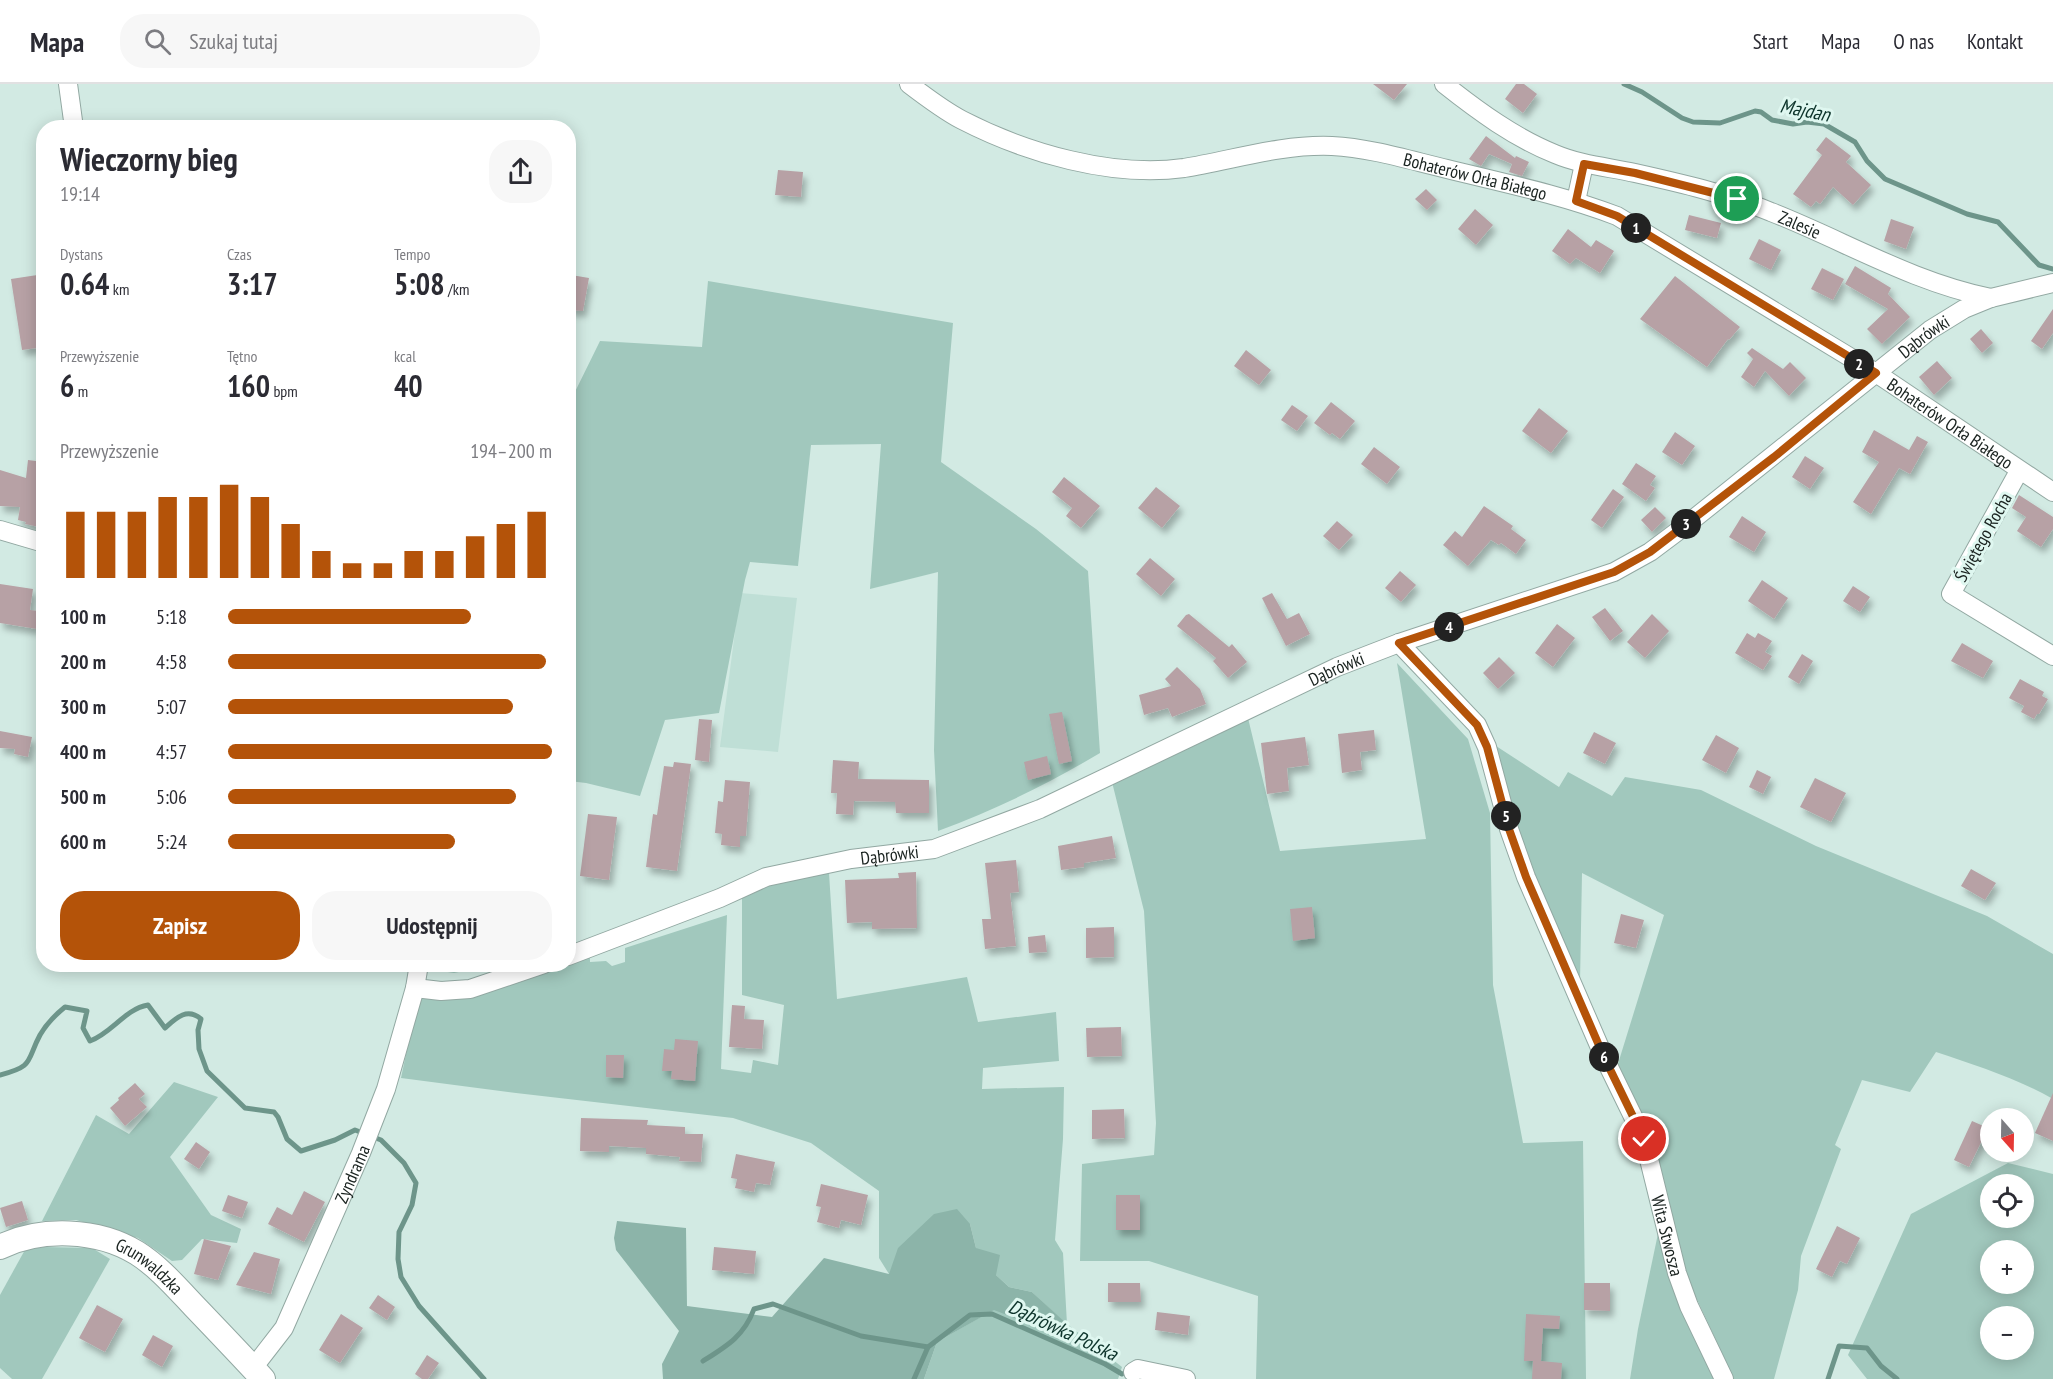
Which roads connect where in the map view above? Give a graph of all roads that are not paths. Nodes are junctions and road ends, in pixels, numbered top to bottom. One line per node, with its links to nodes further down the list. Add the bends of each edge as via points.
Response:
1 (68, 84): 4 (street)
2 (909, 84): 6 (street, Bohaterów Orła Białego, via 937,105 1003,138 1092,165 1149,170 1182,168 1271,150 1332,146 1379,153)
3 (1444, 84): 5 (street, Zalesie, via 1529,142)
4 (73, 120)
5 (1584, 164): 6 (street); 8 (street, Zalesie, via 1737,199 1907,273)
6 (1576, 201): 9 (street, Bohaterów Orła Białego, via 1617,216)
7 (2053, 283): 8 (street, Dąbrówki)
8 (1991, 298): 9 (street, Dąbrówki, via 1930,330)
9 (1876, 373): 10 (street, Bohaterów Orła Białego); 14 (street, Dąbrówki, via 1650,552 1614,572)
10 (2019, 471): 11 (street, Bohaterów Orła Białego); 15 (street, Świętego Rocha, via 1952,594)
11 (2053, 492)
12 (0, 530): 13 (street)
13 (36, 541)
14 (1399, 643): 16 (street, Dąbrówki, via 1337,667 1040,809 934,849 839,861 766,877); 24 (street, Wita Stwosza, via 1477,725 1487,747 1526,877 1644,1139 1677,1273)
15 (2053, 656)
16 (576, 953)
17 (418, 972): 19 (street, Zyndrama)
18 (520, 972): 19 (street, via 470,989)
19 (415, 988): 22 (street, Zyndrama, via 386,1089 367,1138 284,1328)
20 (0, 1247): 22 (street, Grunwaldzka, via 32,1237 72,1234 91,1236 135,1253 159,1269)
21 (1132, 1372): 23 (street, via 1138,1369)
22 (258, 1374)
23 (1186, 1379)
24 (1724, 1379)

